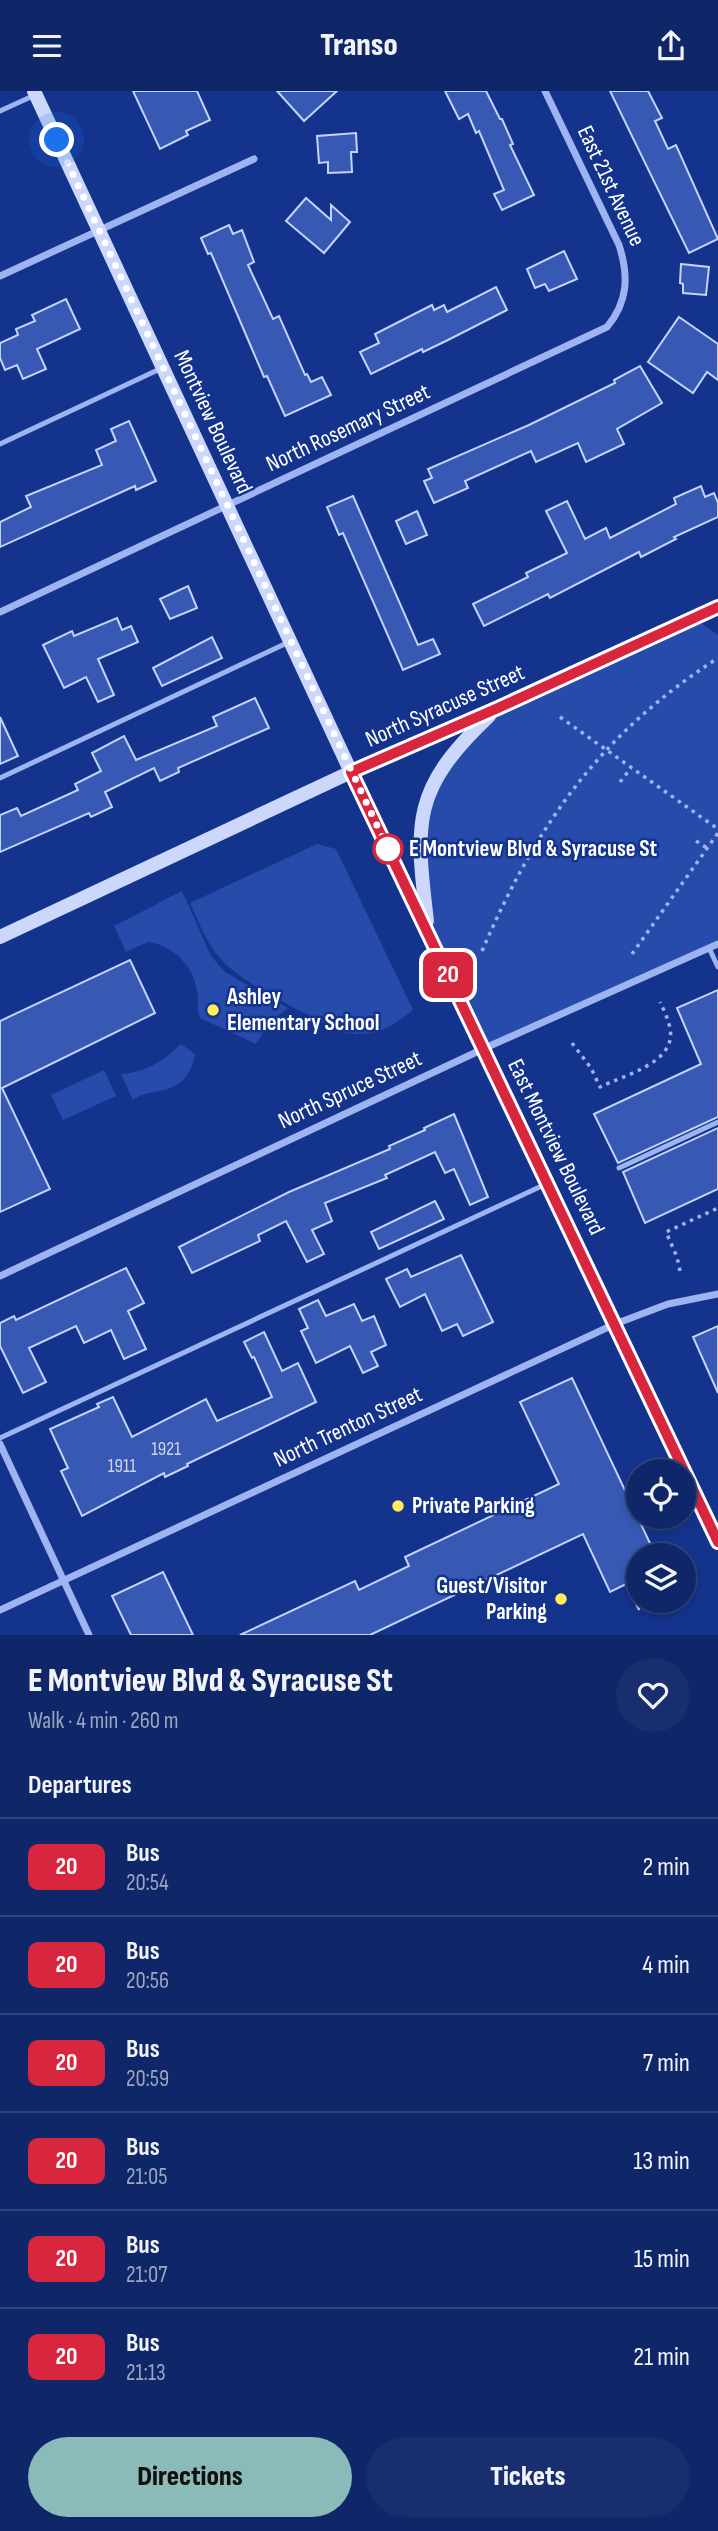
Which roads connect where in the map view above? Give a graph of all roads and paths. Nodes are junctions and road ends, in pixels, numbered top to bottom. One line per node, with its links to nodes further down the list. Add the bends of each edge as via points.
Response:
1 (545, 91): 7 (street, East 21st Avenue, via 619,245 626,266)
2 (35, 93): 3 (lane); 5 (main road, Montview Boulevard)
3 (0, 111)
4 (254, 159): 5 (street)
5 (98, 230): 6 (street); 8 (main road, Montview Boulevard)
6 (0, 276)
7 (623, 300): 10 (street, North Rosemary Street, via 612,321 593,336)
8 (163, 367): 9 (lane); 10 (main road, Montview Boulevard)
9 (0, 444)
10 (228, 505): 12 (street, North Rosemary Street); 13 (main road, Montview Boulevard)
11 (718, 607): 15 (main road, North Syracuse Street)
12 (0, 612)
13 (290, 641): 19 (main road, Montview Boulevard); 20 (lane)
14 (718, 658): 17 (path, via 650,707)
15 (498, 708): 19 (main road, North Syracuse Street); 25 (main road, via 451,757 422,811 419,854)
16 (560, 717): 17 (path)
17 (605, 750): 18 (path); 29 (path, via 532,847)
18 (631, 768): 21 (path); 22 (path)
19 (351, 772): 25 (main road, East Montview Boulevard); 26 (main road, North Syracuse Street)
20 (0, 778)
21 (620, 782)
22 (718, 831): 24 (path)
23 (696, 841): 24 (path)
24 (707, 848): 30 (path)
25 (429, 935): 34 (main road, East Montview Boulevard)
26 (0, 937)
27 (718, 944): 28 (street, North Spruce Street)
28 (709, 948): 31 (lane); 34 (street, North Spruce Street)
29 (482, 951)
30 (632, 954)
31 (718, 967)
32 (660, 1002): 33 (path, via 670,1029 666,1052 600,1087)
33 (572, 1043)
34 (483, 1049): 37 (main road, East Montview Boulevard); 40 (street, North Spruce Street)
35 (718, 1122): 36 (lane)
36 (619, 1168)
37 (548, 1183): 42 (main road, East Montview Boulevard); 43 (lane)
38 (718, 1208): 39 (path, via 666,1232)
39 (680, 1272)
40 (0, 1276)
41 (718, 1294): 42 (street, North Trenton Street, via 668,1304)
42 (615, 1324): 45 (main road, East Montview Boulevard); 46 (street, North Trenton Street)
43 (0, 1438)
44 (0, 1444): 46 (street)
45 (718, 1543)
46 (63, 1580): 47 (street, North Trenton Street); 48 (street)
47 (0, 1609)
48 (89, 1635)

